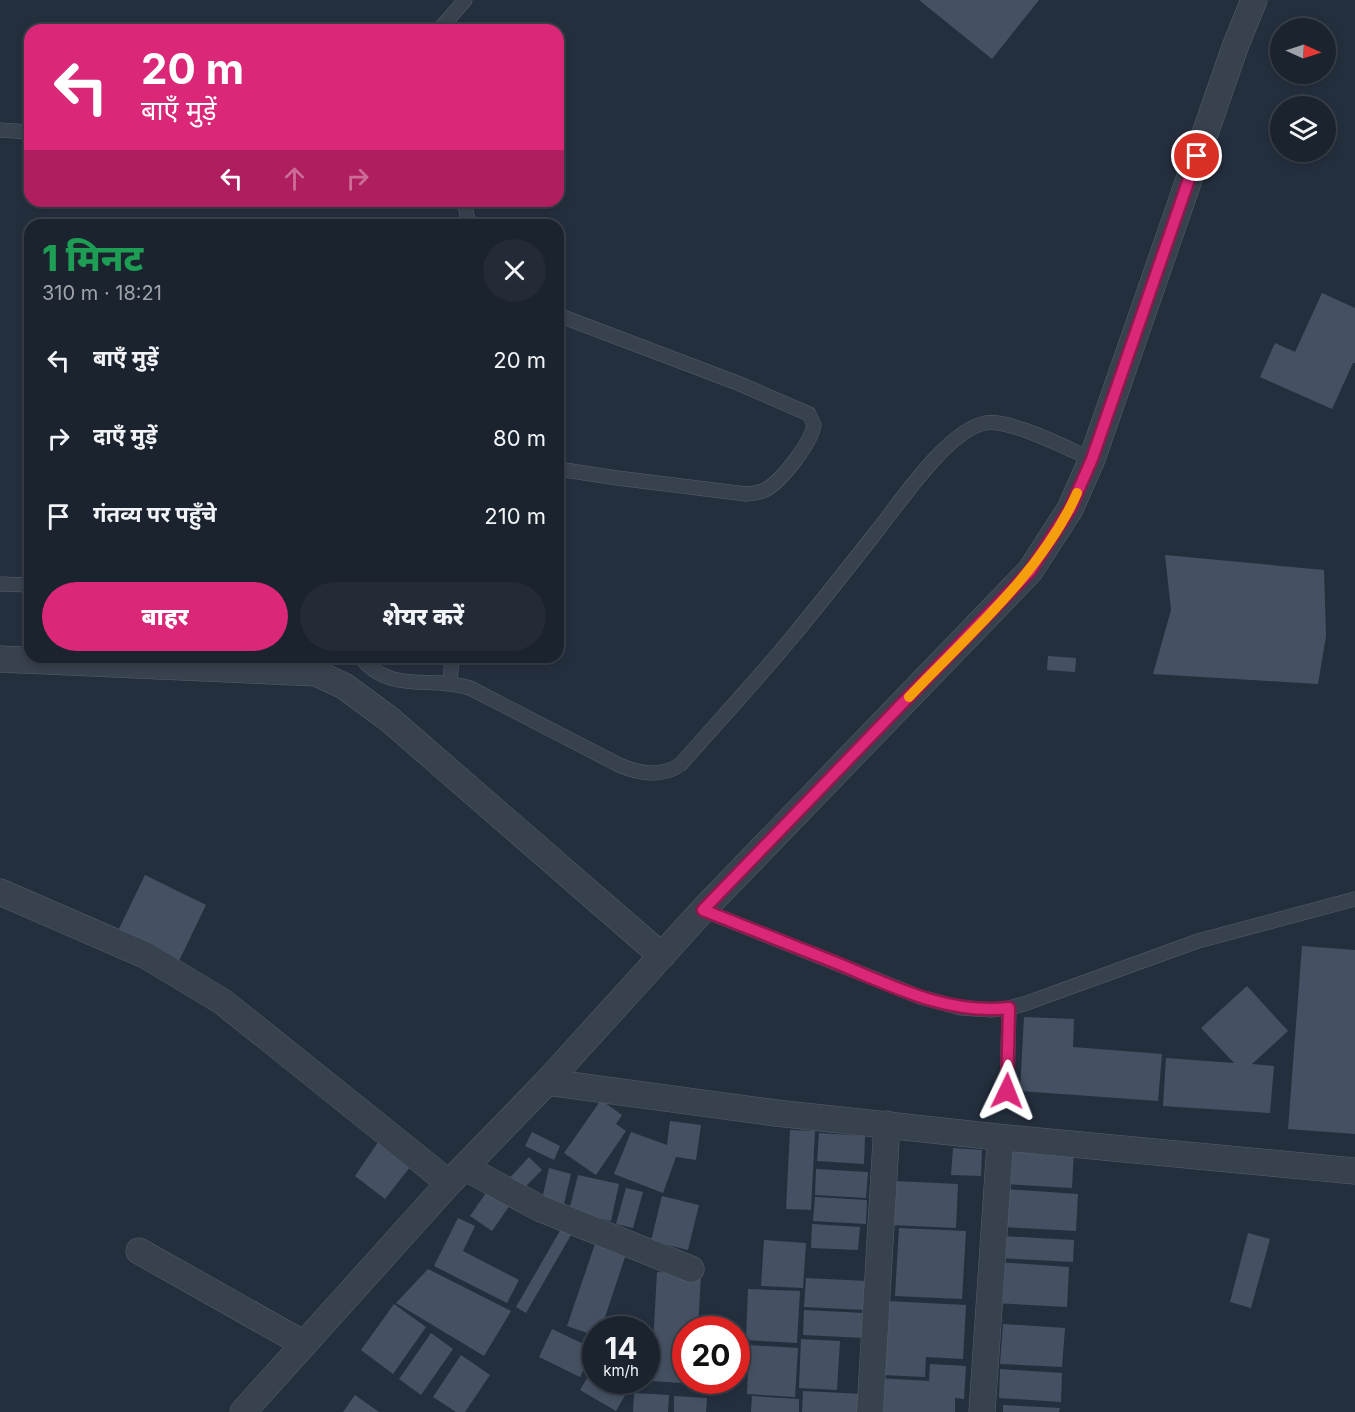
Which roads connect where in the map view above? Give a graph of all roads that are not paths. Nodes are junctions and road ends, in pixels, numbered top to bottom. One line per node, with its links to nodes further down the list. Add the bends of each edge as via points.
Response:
1 (465, 0): 3 (lane)
2 (1254, 0): 7 (street)
3 (444, 24)
4 (0, 130): 5 (lane)
5 (24, 132)
6 (564, 317): 8 (lane, via 741,384 809,414 814,425 808,442 774,484 756,493)
7 (1092, 459): 16 (lane, via 1003,424 986,423 971,428 928,467 789,642 673,770 630,770 470,688); 19 (street, via 1070,509 1030,571)
8 (564, 470)
9 (0, 584): 10 (lane)
10 (24, 585)
11 (0, 659): 12 (street)
12 (24, 660)
13 (79, 663): 20 (street, via 303,671 328,677 389,719)
14 (366, 663): 16 (lane, via 375,671 400,681)
15 (452, 663): 16 (lane)
16 (450, 683)
17 (0, 892): 27 (street, via 145,955 223,1002)
18 (1355, 899): 21 (lane, via 1198,941)
19 (703, 910): 20 (street); 21 (lane, via 920,997 961,1008)
20 (662, 956): 22 (street)
21 (1009, 1008): 23 (lane)
22 (547, 1082): 24 (street); 27 (street)
23 (1007, 1091)
24 (887, 1124): 25 (street); 32 (street)
25 (997, 1137): 26 (street); 33 (street, via 1000,1144)
26 (1355, 1171)
27 (457, 1175): 29 (street); 30 (street)
28 (139, 1251): 30 (street)
29 (691, 1269)
30 (304, 1344): 31 (street)
31 (243, 1412)
32 (870, 1412)
33 (982, 1412)

